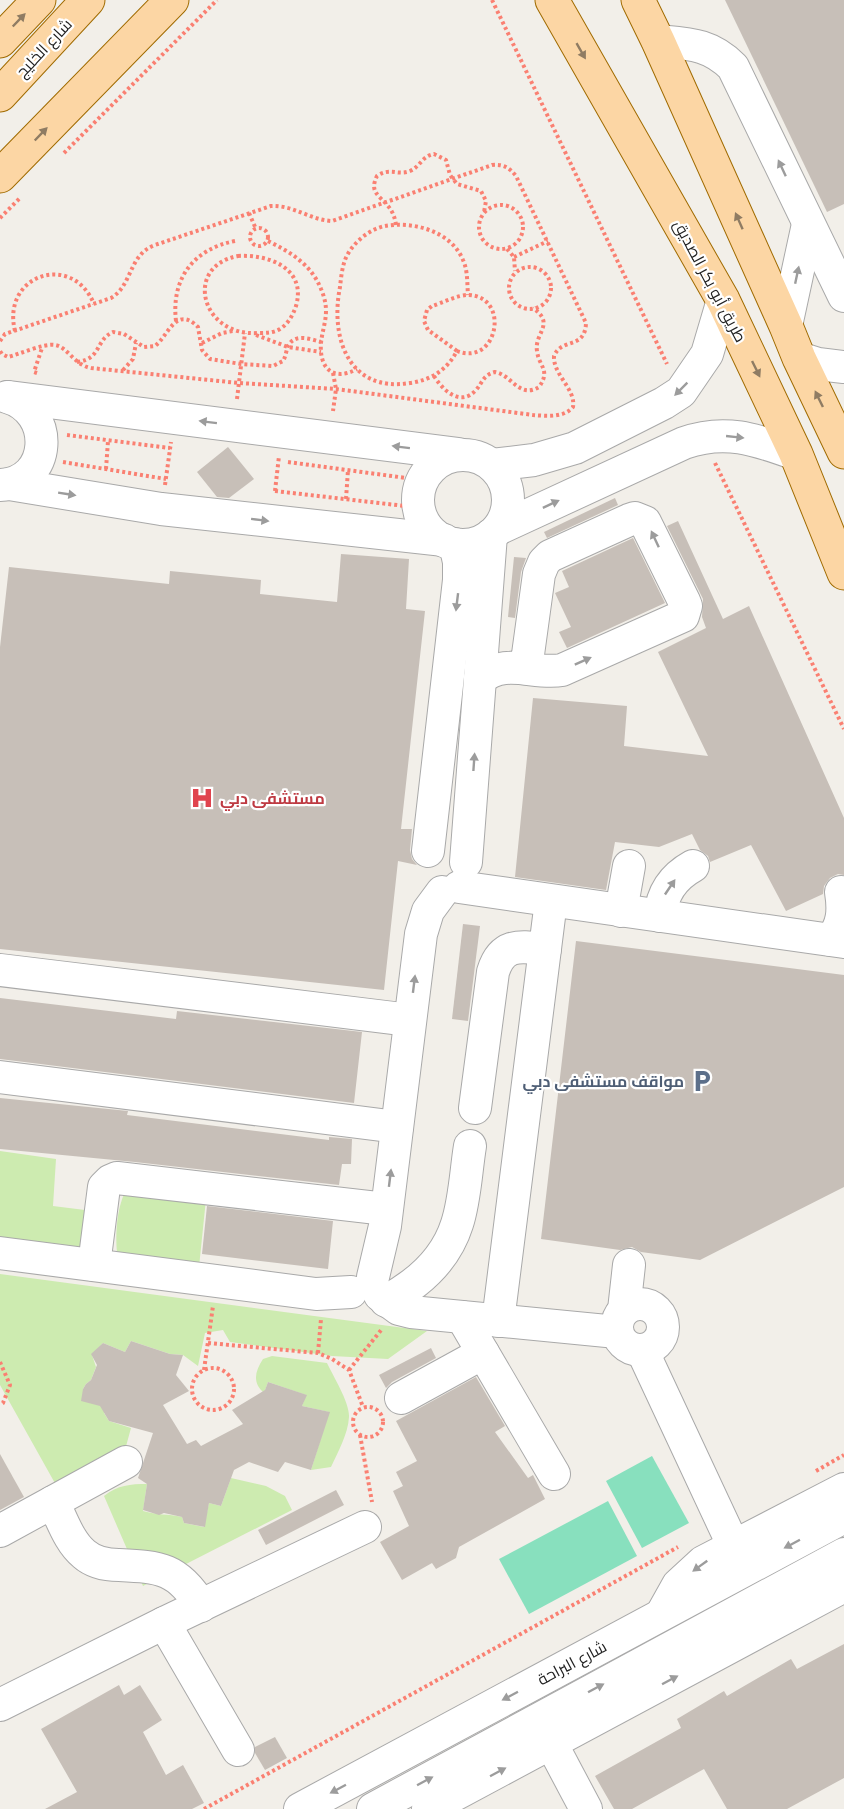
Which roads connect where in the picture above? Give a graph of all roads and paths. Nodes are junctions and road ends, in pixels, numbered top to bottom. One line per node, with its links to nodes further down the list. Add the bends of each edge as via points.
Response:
1 (39, 0): 7 (main road, one-way to 1)
2 (88, 0): 9 (main road, شارع الخليج)
3 (172, 0): 12 (main road, one-way to 3)
4 (217, 0): 10 (path)
5 (552, 0): 30 (main road, طريق أبو بكر الصديق, one-way to 30)
6 (641, 2): 8 (main road)
7 (0, 41)
8 (658, 41): 17 (street, one-way to 8, via 733,67 722,56 695,44); 34 (main road, one-way to 8)
9 (0, 95)
10 (58, 159)
11 (453, 179): 13 (path); 13 (path, via 446,160 429,155 410,171 377,176 374,191); 14 (path, via 463,187 481,192 486,201); 22 (path, via 492,165 511,170)
12 (13, 184): 16 (path)
13 (386, 203): 15 (path, via 332,220 318,219 287,206); 18 (path)
14 (484, 212): 24 (path, via 479,220 481,238 494,249); 24 (path, via 490,207 507,206 520,217 522,234 518,242)
15 (249, 213): 19 (path); 31 (path, via 149,247 139,256 117,295)
16 (0, 218)
17 (808, 224): 29 (street); 34 (street, one-way to 17)
18 (396, 225): 28 (path, via 425,228 447,239 459,252 466,269); 51 (path, via 370,232 345,260 337,324 344,352)
19 (256, 229): 21 (path, via 266,231); 23 (path, via 250,237)
20 (236, 241): 33 (path, via 205,252 187,269 176,294)
21 (268, 241): 23 (path); 40 (path, via 303,262 320,286 326,310)
22 (548, 241): 26 (path); 56 (path, via 586,323 583,336 560,348 554,356 556,369 573,399 570,411 533,415)
23 (260, 246): 25 (path)
24 (507, 248): 26 (path)
25 (257, 256): 36 (path, via 228,257 213,267 208,276 208,310); 38 (path, via 284,267 295,281 297,291 293,313 283,327 271,333)
26 (514, 257): 27 (path)
27 (515, 272): 32 (path, via 510,279 510,295 521,307); 32 (path, via 538,268 550,280 545,304)
28 (468, 295): 45 (path, via 487,302 495,316 494,332 479,351); 45 (path, via 432,306 424,315 428,330)
29 (844, 296)
30 (723, 300): 62 (street, one-way to 62, via 707,354 681,392); 68 (main road, طريق أبو بكر الصديق, one-way to 68)
31 (94, 304): 35 (path); 35 (path, via 86,290 70,278 59,274 41,276 25,286 15,300)
32 (533, 308): 54 (path, via 539,312 544,326 537,353 545,375 538,387 522,390 507,376 495,372 484,376 474,393 458,397 448,394)
33 (176, 321): 41 (path, via 155,346); 42 (path, via 194,323)
34 (786, 326): 47 (main road)
35 (15, 331): 39 (path, via 5,334)
36 (234, 331): 37 (path); 42 (path)
37 (245, 333): 38 (path); 49 (path)
38 (254, 334): 43 (path)
39 (0, 341)
40 (321, 342): 43 (path, via 300,338); 46 (path)
41 (136, 343): 48 (path, via 113,332 94,356); 52 (path, via 133,359)
42 (201, 344): 49 (path, via 210,359)
43 (288, 347): 46 (path); 49 (path, via 279,364)
44 (0, 351): 48 (path, via 8,357 58,345)
45 (457, 351): 54 (path)
46 (321, 352): 53 (path, via 326,367)
47 (798, 358): 50 (street); 61 (main road, one-way to 47)
48 (76, 362): 52 (path)
49 (241, 364): 55 (path)
50 (844, 367)
51 (357, 369): 53 (path, via 344,375); 54 (path, via 373,380 395,384)
52 (122, 371): 55 (path)
53 (333, 373): 56 (path)
54 (434, 376)
55 (239, 382): 56 (path); 58 (path)
56 (336, 389): 59 (path)
57 (5, 396): 60 (street); 64 (street, via 21,402 38,420)
58 (237, 399)
59 (333, 411)
60 (174, 418): 65 (street, one-way to 60); 66 (path)
61 (842, 436)
62 (597, 437): 69 (street, via 555,455); 72 (street)
63 (108, 441): 64 (path); 66 (path); 70 (path)
64 (40, 445): 70 (path); 73 (street, via 32,470)
65 (280, 446): 67 (street, one-way to 65); 71 (path); 74 (path)
66 (170, 448): 75 (path)
67 (459, 454): 69 (street); 76 (street, via 437,462)
68 (796, 454): 72 (street, one-way to 68, via 702,436 744,437); 81 (main road, طريق أبو بكر الصديق)
69 (492, 465): 79 (street, via 508,496 504,518)
70 (106, 469): 75 (path)
71 (348, 470): 76 (path); 77 (path)
72 (616, 474): 79 (street, one-way to 72)
73 (3, 486): 75 (street, one-way to 75)
74 (275, 491): 77 (path); 78 (path)
75 (164, 494): 78 (street, one-way to 78)
76 (420, 494): 77 (path); 80 (street, via 427,527)
77 (346, 499)
78 (272, 521): 80 (street)
79 (494, 532): 80 (street, via 474,543); 82 (street)
80 (449, 542): 85 (street, one-way to 85, via 459,562 459,580)
81 (843, 569)
82 (484, 631): 83 (street); 84 (street)
83 (528, 656): 83 (street, one-way to 83, via 546,672 570,667 683,616 684,601 645,522 628,520 557,552 544,562); 84 (street)
84 (480, 679): 86 (street, one-way to 84)
85 (433, 801): 86 (street); 89 (street)
86 (470, 804): 89 (street)
87 (628, 866): 92 (street)
88 (693, 866): 93 (street, one-way to 88, via 669,886)
89 (448, 873): 91 (street); 97 (street, one-way to 89, via 421,934)
90 (841, 892): 94 (street, via 844,912)
91 (551, 900): 92 (street); 95 (street)
92 (604, 915): 93 (street)
93 (660, 916): 94 (street)
94 (838, 941)
95 (545, 949): 99 (street, via 512,948 496,962); 109 (street)
96 (0, 970): 97 (street)
97 (410, 1020): 100 (street)
98 (0, 1077): 100 (street)
99 (474, 1108)
100 (397, 1126): 102 (street, one-way to 100)
101 (470, 1146): 107 (street, via 458,1223 437,1261 405,1290)
102 (387, 1209): 104 (street, via 117,1178 104,1187); 107 (street)
103 (0, 1253): 104 (street)
104 (94, 1265): 106 (street)
105 (637, 1268): 110 (street)
106 (217, 1281): 107 (street); 111 (path)
107 (369, 1295): 108 (street); 112 (path); 116 (path)
108 (462, 1317): 109 (street); 113 (street)
109 (498, 1321): 110 (street)
110 (634, 1325): 129 (street)
111 (208, 1343): 112 (path); 115 (path)
112 (318, 1353): 116 (path)
113 (483, 1353): 117 (street); 123 (street)
114 (0, 1362): 118 (path, via 10,1385)
115 (204, 1370): 115 (path, via 193,1382 194,1398 205,1409 222,1409 233,1397 233,1381 221,1369)
116 (349, 1370): 119 (path)
117 (401, 1398)
118 (0, 1405)
119 (363, 1407): 120 (path, via 353,1423); 120 (path, via 381,1414 382,1427 373,1436)
120 (359, 1434): 126 (path, via 372,1502)
121 (844, 1455): 124 (path)
122 (126, 1462): 125 (street)
123 (554, 1474)
124 (835, 1495): 129 (street); 133 (street, شارع البراحة, one-way to 133)
125 (53, 1502): 127 (street); 132 (street, via 84,1554 97,1562 172,1573 190,1587)
126 (365, 1527): 132 (street)
127 (0, 1531)
128 (681, 1545): 138 (path)
129 (734, 1547): 133 (street, one-way to 133, via 690,1573 678,1585)
130 (844, 1554): 140 (street, شارع البراحة, one-way to 130)
131 (844, 1586): 136 (street, one-way to 131)
132 (201, 1606): 134 (street)
133 (661, 1615): 139 (street, شارع البراحة, one-way to 139)
134 (164, 1623): 135 (street); 137 (street)
135 (0, 1705)
136 (551, 1743): 141 (street, one-way to 136); 142 (street)
137 (238, 1750)
138 (204, 1809)
139 (300, 1809)
140 (373, 1809)
141 (428, 1809)
142 (586, 1809)

